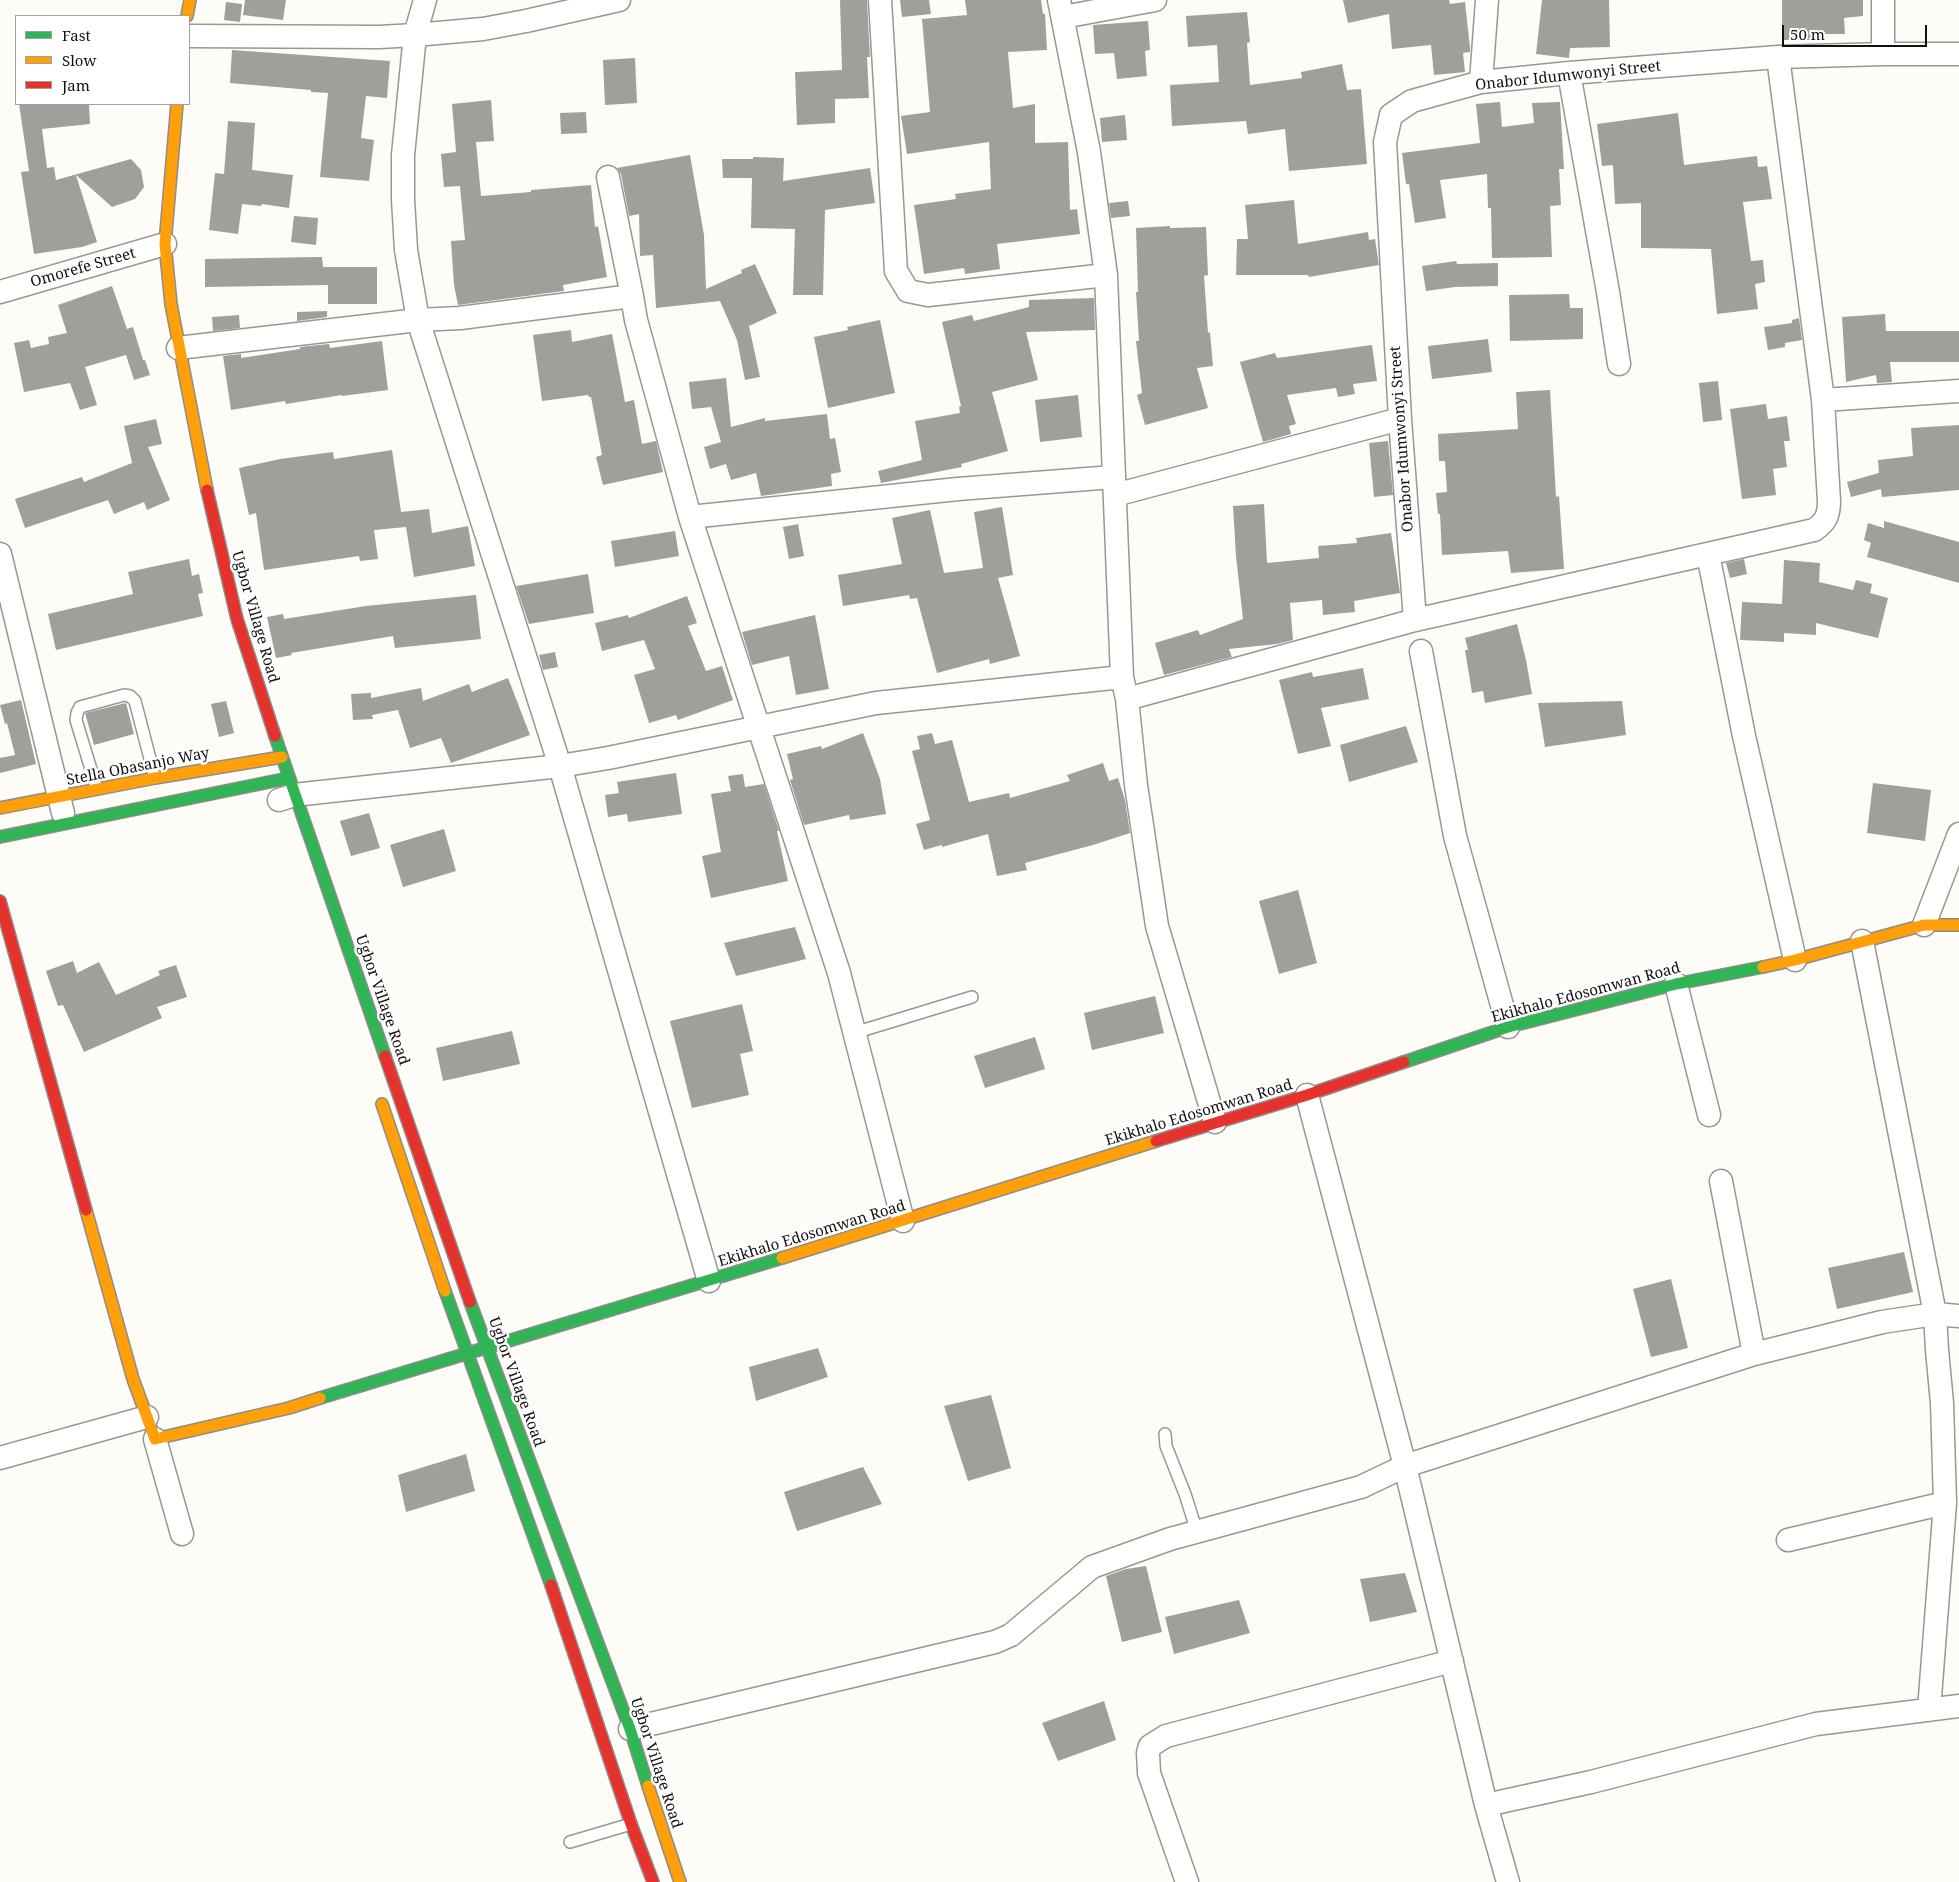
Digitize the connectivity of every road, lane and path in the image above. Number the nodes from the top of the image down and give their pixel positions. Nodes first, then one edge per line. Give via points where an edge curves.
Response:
1 (190, 0) edge
2 (425, 0) edge
3 (619, 0) edge
4 (880, 0) edge
5 (1155, 0) edge
6 (1487, 0) edge
7 (1883, 0) edge
8 (1061, 9) edge
9 (187, 15) edge
10 (416, 35) junction
11 (190, 36) edge
12 (1883, 54) junction
13 (1959, 54) edge
14 (1778, 57) junction
15 (1569, 73) junction
16 (1481, 82) junction
17 (177, 105) edge
18 (608, 177) dead end
19 (165, 244) junction
20 (1106, 275) junction
21 (0, 292) edge
22 (632, 296) junction
23 (418, 320) junction
24 (178, 348) junction
25 (1619, 364) dead end
26 (1959, 391) edge
27 (1823, 400) junction
28 (1400, 419) junction
29 (1114, 486) junction
30 (690, 517) junction
31 (0, 554) edge
32 (1708, 554) junction
33 (1415, 620) junction
34 (1421, 652) dead end
35 (1124, 688) junction
36 (758, 727) junction
37 (282, 757) junction
38 (266, 760) junction
39 (560, 766) junction
40 (155, 778) junction
41 (97, 789) junction
42 (284, 792) junction
43 (60, 797) junction
44 (0, 808) edge
45 (66, 823) junction
46 (1959, 834) edge
47 (0, 837) edge
48 (0, 900) edge
49 (1924, 925) junction
50 (1959, 925) edge
51 (1862, 941) junction
52 (1795, 960) junction
53 (1676, 984) junction
54 (972, 997) dead end
55 (1508, 1027) junction
56 (854, 1033) junction
57 (377, 1090) dead end
58 (1307, 1095) junction
59 (1709, 1115) dead end
60 (1215, 1122) junction
61 (1721, 1181) dead end
62 (902, 1222) junction
63 (710, 1282) junction
64 (1935, 1314) junction
65 (1959, 1316) edge
66 (486, 1347) junction
67 (466, 1353) junction
68 (1754, 1354) junction
69 (147, 1417) junction
70 (1165, 1434) dead end
71 (155, 1439) junction
72 (0, 1458) edge
73 (1405, 1466) junction
74 (1945, 1503) junction
75 (1196, 1532) junction
76 (182, 1534) dead end
77 (1788, 1540) dead end
78 (1452, 1661) junction
79 (1959, 1706) edge
80 (1929, 1710) junction
81 (630, 1729) junction
82 (1486, 1805) junction
83 (644, 1820) junction
84 (570, 1842) dead end
85 (653, 1882) edge
86 (680, 1882) edge
87 (1187, 1882) edge
88 (1508, 1882) edge

1 - 9 street
2 - 10 street
3 - 10 street via 526,21
4 - 20 street via 896,271 908,291 928,295
5 - 8 street
6 - 16 street
7 - 12 street
8 - 20 street via 1088,152
10 - 11 street
10 - 23 street via 403,155 406,250
12 - 13 street, Onabor Idumwonyi Street
12 - 14 street, Onabor Idumwonyi Street
14 - 15 street, Onabor Idumwonyi Street
14 - 27 street
15 - 16 street, Onabor Idumwonyi Street
15 - 25 street
16 - 28 street, Onabor Idumwonyi Street via 1412,101 1391,115 1385,142
17 - 19 street, Ugbor Village Road
18 - 22 street
19 - 21 street, Omorefe Street
19 - 24 street, Ugbor Village Road
20 - 29 street
22 - 23 street via 460,318
22 - 30 street
23 - 24 street
23 - 39 street
24 - 37 street, Ugbor Village Road via 237,619
26 - 27 street
27 - 32 street via 1829,501 1824,523 1814,530
28 - 29 street
28 - 33 street, Onabor Idumwonyi Street
29 - 30 street via 958,489
29 - 35 street
30 - 36 street
31 - 43 street
32 - 33 street
32 - 52 street via 1744,736
33 - 35 street
34 - 55 street via 1455,836
35 - 36 street via 876,703
35 - 60 street via 1157,926
36 - 39 street
36 - 56 street via 839,973
37 - 38 street, Stella Obasanjo Way
37 - 42 street, Ugbor Village Road
38 - 40 street, Stella Obasanjo Way
38 - 42 street, Ugbor Village Road
39 - 42 street
39 - 63 street
40 - 41 street, Stella Obasanjo Way
40 - 41 lane via 135,701 124,695 80,707 77,713 76,720
41 - 43 street, Stella Obasanjo Way
42 - 45 street
42 - 66 street, Ugbor Village Road
43 - 44 street, Stella Obasanjo Way
43 - 45 street
45 - 47 street
46 - 49 street
48 - 69 street
49 - 50 street, Ekikhalo Edosomwan Road
49 - 51 street, Ekikhalo Edosomwan Road
51 - 52 street, Ekikhalo Edosomwan Road
51 - 64 street
52 - 53 street, Ekikhalo Edosomwan Road
53 - 55 street, Ekikhalo Edosomwan Road
53 - 59 street
54 - 56 lane
55 - 58 street, Ekikhalo Edosomwan Road
56 - 62 street
57 - 67 street, Ugbor Village Road
58 - 60 street, Ekikhalo Edosomwan Road
58 - 73 street
60 - 62 street, Ekikhalo Edosomwan Road
61 - 68 street
62 - 63 street, Ekikhalo Edosomwan Road
63 - 66 street, Ekikhalo Edosomwan Road
64 - 65 street
64 - 68 street via 1882,1322
64 - 74 street
66 - 67 street, Ekikhalo Edosomwan Road
66 - 81 street, Ugbor Village Road
67 - 71 street, Ekikhalo Edosomwan Road via 289,1408
67 - 83 street, Ugbor Village Road
68 - 73 street
69 - 71 street
69 - 72 street
70 - 75 lane via 1166,1446
71 - 76 street
73 - 75 street via 1361,1487
73 - 78 street
74 - 77 street
74 - 80 street
75 - 81 street via 1092,1568 1011,1634 995,1642
78 - 82 street
78 - 87 street via 1166,1736 1150,1746 1149,1773
79 - 80 street
80 - 82 street via 1816,1724 1591,1782
81 - 83 street, Ugbor Village Road
82 - 88 street
83 - 84 lane
83 - 85 street, Ugbor Village Road
83 - 86 street, Ugbor Village Road

